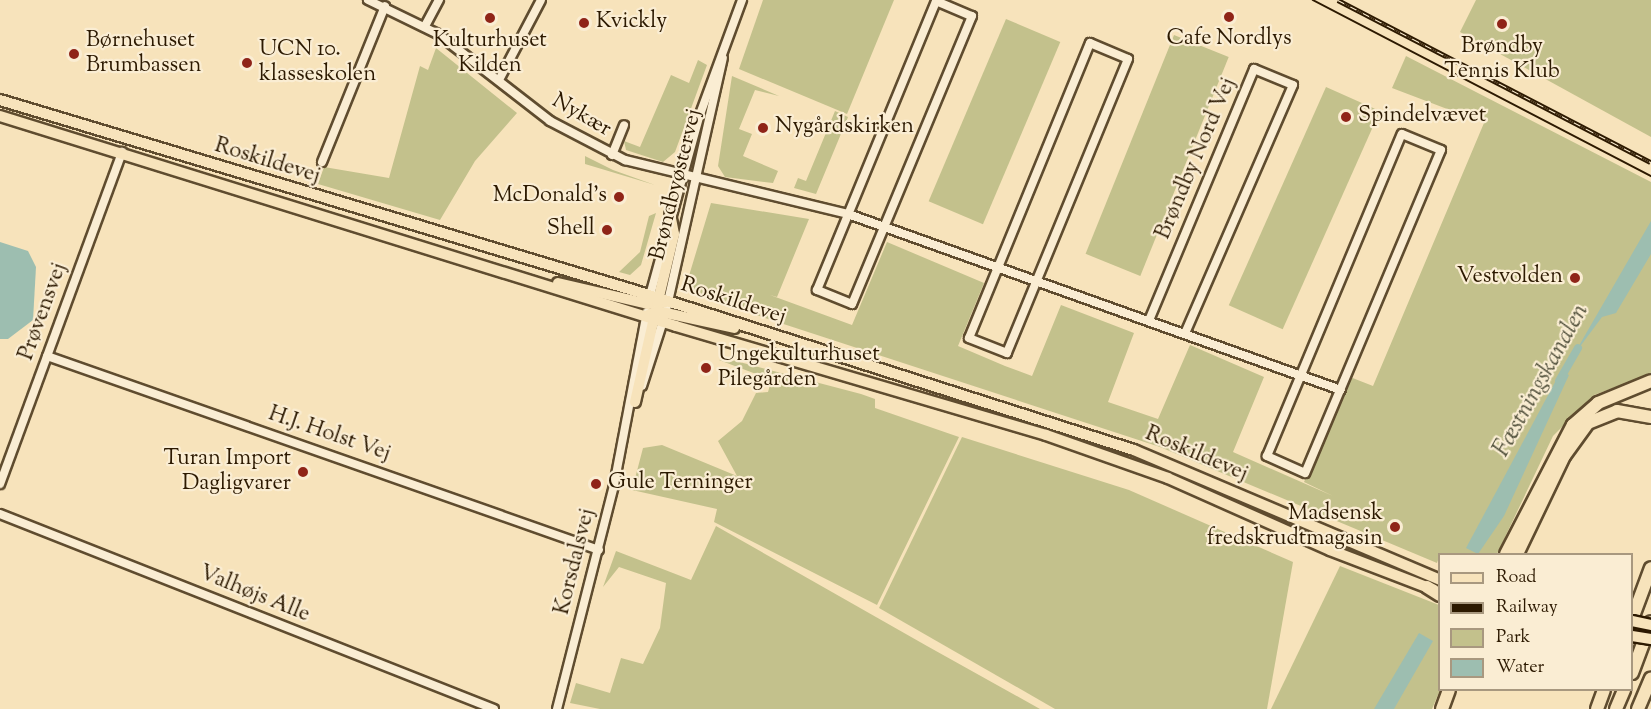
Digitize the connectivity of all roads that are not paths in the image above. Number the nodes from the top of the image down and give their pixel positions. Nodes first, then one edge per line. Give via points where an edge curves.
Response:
1 (368, 0) edge
2 (439, 0) edge
3 (541, 0) edge
4 (742, 0) edge
5 (385, 6) junction
6 (425, 26) junction
7 (723, 56) junction
8 (499, 80) junction
9 (0, 100) edge
10 (0, 116) edge
11 (624, 124) dead end
12 (122, 152) junction
13 (612, 155) junction
14 (322, 162) dead end
15 (681, 177) junction
16 (698, 181) junction
17 (670, 214) joint
18 (848, 214) junction
19 (885, 226) junction
20 (999, 266) junction
21 (1038, 279) junction
22 (656, 309) junction
23 (1150, 318) junction
24 (1186, 331) junction
25 (46, 356) junction
26 (1302, 374) junction
27 (1651, 381) edge
28 (1341, 390) junction
29 (635, 402) joint
30 (1651, 417) edge
31 (627, 422) junction
32 (0, 484) edge
33 (0, 514) edge
34 (599, 550) junction
35 (1507, 553) edge
36 (1518, 553) edge
37 (1651, 568) edge
38 (1438, 579) edge
39 (1427, 587) joint
40 (1438, 592) edge
41 (1633, 617) edge
42 (1633, 620) edge
43 (1651, 624) edge
44 (1633, 636) edge
45 (1651, 639) edge
46 (1633, 670) edge
47 (1651, 679) edge
48 (1449, 691) edge
49 (1604, 691) edge
50 (1624, 691) edge
51 (494, 709) edge
52 (557, 709) edge
53 (1442, 709) edge
54 (1597, 709) edge
55 (1616, 709) edge
56 (1638, 709) edge

1 - 5 street, Nykær
2 - 6 street
3 - 8 street
4 - 7 street, Brøndbyøstervej
5 - 6 street, Nykær
5 - 14 street
6 - 8 street, Nykær
7 - 15 street, Brøndbyøstervej
7 - 16 street, Brøndbyøstervej
8 - 13 street, Nykær via 558,127
9 - 22 main road, Roskildevej
10 - 12 main road, Roskildevej
11 - 13 street, Nykær
12 - 22 main road, Roskildevej via 534,280
12 - 25 street, Prøvensvej
13 - 15 street, Nykær
15 - 16 street, Nykær
15 - 17 street, Brøndbyøstervej
16 - 18 street
16 - 22 street, Brøndbyøstervej
17 - 22 main road via 674,234
18 - 19 street
18 - 19 street via 817,290 852,304
18 - 19 street via 936,1 972,16
19 - 20 street
20 - 21 street
20 - 21 street via 969,338 1007,353
20 - 21 street via 1090,43 1128,58
21 - 23 street
22 - 29 main road
22 - 31 street, Korsdalsvej
22 - 38 main road, Roskildevej via 713,326 756,330 1134,450
22 - 39 main road, Roskildevej via 1128,462
23 - 24 street
23 - 24 street, Brøndby Nord Vej via 1254,69 1293,85
24 - 26 street
25 - 32 street, Prøvensvej
25 - 34 street, H.J. Holst Vej
26 - 28 street
26 - 28 street via 1267,456 1305,473
26 - 28 street via 1402,134 1412,138 1441,150
27 - 35 highway via 1598,403 1573,425
29 - 31 street, Korsdalsvej
30 - 36 highway via 1617,411 1588,423 1564,456
31 - 34 street, Korsdalsvej
33 - 51 street, Valhøjs Alle
34 - 52 street, Korsdalsvej
37 - 41 highway
39 - 40 highway
42 - 43 main road, bridge
43 - 46 highway
44 - 45 main road, bridge
47 - 56 highway
48 - 53 highway
49 - 54 highway
50 - 55 highway

